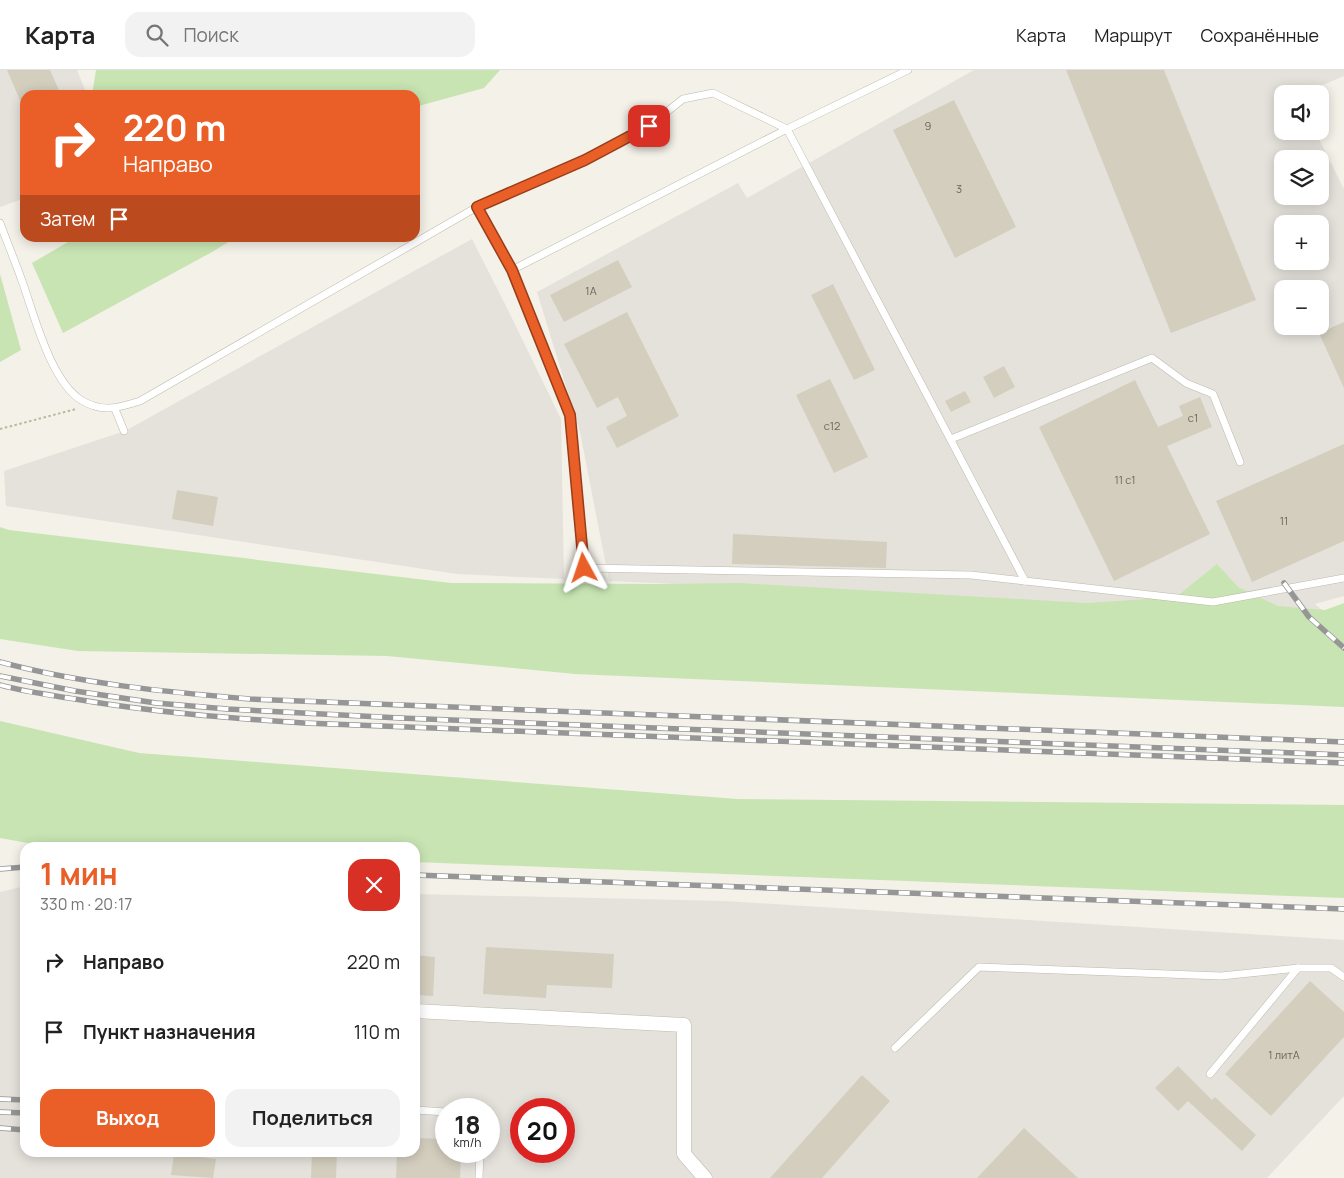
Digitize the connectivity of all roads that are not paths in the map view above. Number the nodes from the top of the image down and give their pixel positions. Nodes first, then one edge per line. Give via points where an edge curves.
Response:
1 (908, 70) edge
2 (787, 129) junction
3 (778, 134) dead end
4 (477, 207) junction
5 (0, 223) edge
6 (420, 240) edge
7 (416, 242) edge
8 (512, 270) junction
9 (115, 409) junction
10 (124, 432) dead end
11 (951, 439) junction
12 (1240, 462) dead end
13 (1344, 578) edge
14 (1025, 581) junction
15 (1298, 968) junction
16 (1344, 977) edge
17 (420, 1011) edge
18 (896, 1048) dead end
19 (1210, 1074) dead end
20 (420, 1110) edge
21 (435, 1111) edge
22 (480, 1163) edge
23 (479, 1178) edge
24 (704, 1178) edge

1 - 2 lane
2 - 3 lane
2 - 4 lane via 714,93 683,99 649,126 585,160
2 - 8 lane
2 - 11 lane
4 - 6 lane
4 - 8 lane
5 - 9 lane via 46,349 62,382 93,406
7 - 9 lane via 140,401
8 - 14 lane via 570,415 584,568 971,575
9 - 10 lane
11 - 12 lane via 1152,358 1186,383 1213,394
11 - 14 lane
13 - 14 lane via 1213,602
15 - 16 lane via 1331,968
15 - 18 lane via 1221,976 979,967
15 - 19 lane
17 - 24 street via 684,1025 684,1154
20 - 21 lane
22 - 23 lane

